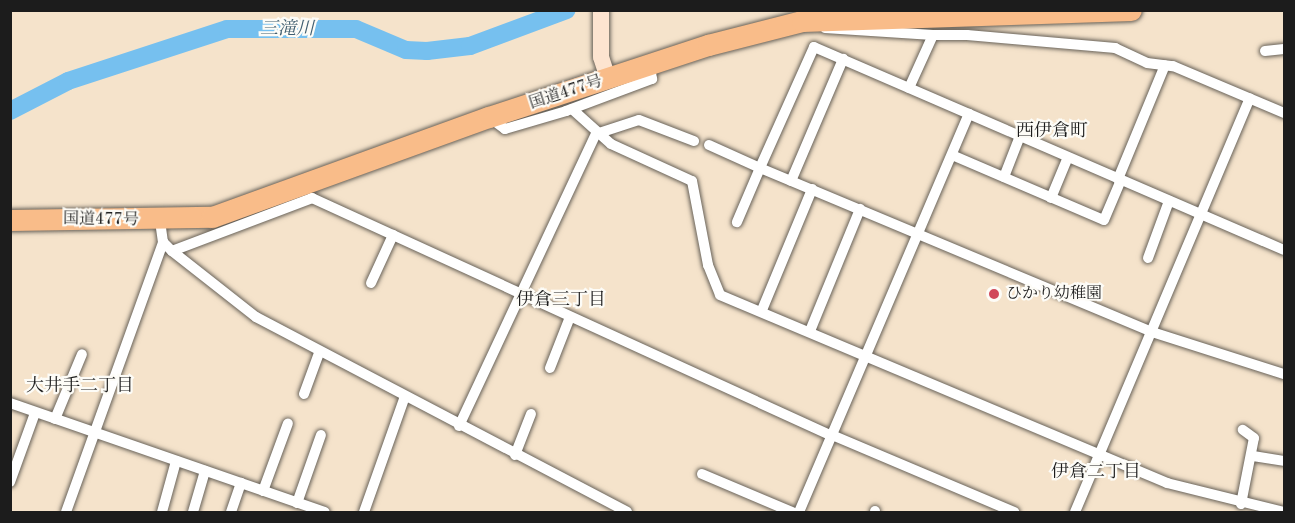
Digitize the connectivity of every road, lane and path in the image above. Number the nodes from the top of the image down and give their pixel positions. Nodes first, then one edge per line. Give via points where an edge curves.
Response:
1 (600, 10) edge
2 (1131, 10) edge
3 (802, 21) junction
4 (933, 35) junction
5 (1284, 49) edge
6 (1265, 51) dead end
7 (843, 59) junction
8 (1165, 65) junction
9 (650, 67) junction
10 (608, 79) junction
11 (909, 88) junction
12 (1250, 98) junction
13 (572, 109) junction
14 (1284, 113) edge
15 (969, 114) junction
16 (489, 117) junction
17 (596, 134) junction
18 (1020, 136) junction
19 (694, 141) dead end
20 (709, 145) dead end
21 (952, 155) junction
22 (1068, 157) junction
23 (760, 168) junction
24 (1004, 177) junction
25 (1119, 179) junction
26 (791, 181) junction
27 (812, 189) junction
28 (1051, 198) junction
29 (1169, 201) junction
30 (860, 209) junction
31 (1202, 215) junction
32 (10, 220) edge
33 (160, 221) junction
34 (737, 222) dead end
35 (918, 234) junction
36 (393, 235) junction
37 (164, 242) junction
38 (1284, 250) edge
39 (172, 251) junction
40 (1148, 258) dead end
41 (371, 283) dead end
42 (522, 294) junction
43 (762, 310) junction
44 (570, 317) junction
45 (810, 331) junction
46 (1152, 332) junction
47 (319, 353) junction
48 (82, 354) dead end
49 (866, 355) junction
50 (550, 368) dead end
51 (1284, 374) edge
52 (304, 394) dead end
53 (404, 399) junction
54 (10, 403) edge
55 (35, 412) junction
56 (531, 414) dead end
57 (55, 420) junction
58 (288, 423) dead end
59 (459, 426) junction
60 (1244, 430) dead end
61 (94, 433) junction
62 (321, 435) dead end
63 (832, 435) junction
64 (515, 455) junction
65 (1100, 456) junction
66 (1253, 456) junction
67 (176, 461) junction
68 (1284, 461) edge
69 (205, 471) junction
70 (702, 474) dead end
71 (10, 482) edge
72 (240, 483) junction
73 (263, 491) junction
74 (1241, 504) junction
75 (300, 507) edge
76 (1284, 512) edge
77 (66, 513) edge
78 (162, 513) edge
79 (193, 513) edge
80 (231, 513) edge
81 (325, 513) edge
82 (364, 513) edge
83 (627, 513) edge
84 (792, 513) edge
85 (799, 513) edge
86 (1014, 513) edge
87 (1076, 513) edge

1 - 10 street via 601,57
2 - 3 highway, 国道477号
3 - 4 street via 886,36
3 - 9 highway, 国道477号
4 - 8 street via 1096,45
4 - 11 street
5 - 6 street
7 - 11 street
7 - 23 street via 814,46
7 - 26 street
8 - 12 street
8 - 25 street
9 - 10 highway, 国道477号
9 - 13 street via 652,79
10 - 16 highway, 国道477号
11 - 15 street
12 - 14 street
12 - 31 street
13 - 16 street via 506,129
13 - 17 street
15 - 18 street
15 - 21 street
16 - 33 highway, 国道477号 via 212,217
17 - 19 street via 639,120
17 - 42 street
17 - 43 street via 692,181 720,295
18 - 22 street
18 - 24 street
20 - 23 street
21 - 24 street
21 - 35 street
22 - 25 street
22 - 28 street
23 - 26 street
23 - 34 street
24 - 28 street
25 - 28 street via 1104,220
25 - 29 street
26 - 27 street
27 - 30 street
27 - 43 street
29 - 31 street
29 - 40 street
30 - 35 street
30 - 45 street
31 - 38 street
31 - 46 street
32 - 33 highway, 国道477号
33 - 37 street
35 - 46 street
35 - 49 street
36 - 39 street via 312,198
36 - 41 street
36 - 42 street
37 - 39 street
37 - 61 street
39 - 47 street via 238,305
42 - 44 street
42 - 59 street
43 - 45 street
44 - 50 street
44 - 63 street
45 - 49 street
46 - 51 street
46 - 65 street
47 - 52 street
47 - 53 street
48 - 57 street
49 - 63 street
49 - 65 street
53 - 59 street
53 - 82 street
54 - 55 street
55 - 57 street
55 - 71 street
56 - 64 street
57 - 61 street
58 - 73 street
59 - 64 street
60 - 66 street via 1253,435
61 - 67 street
61 - 77 street
62 - 75 street
63 - 85 street
63 - 86 street
64 - 83 street
65 - 74 street
65 - 87 street
66 - 68 street
66 - 74 street
67 - 69 street
67 - 78 street
69 - 72 street
69 - 79 street
70 - 84 street
72 - 73 street
72 - 80 street
73 - 75 street
74 - 76 street
75 - 81 street

